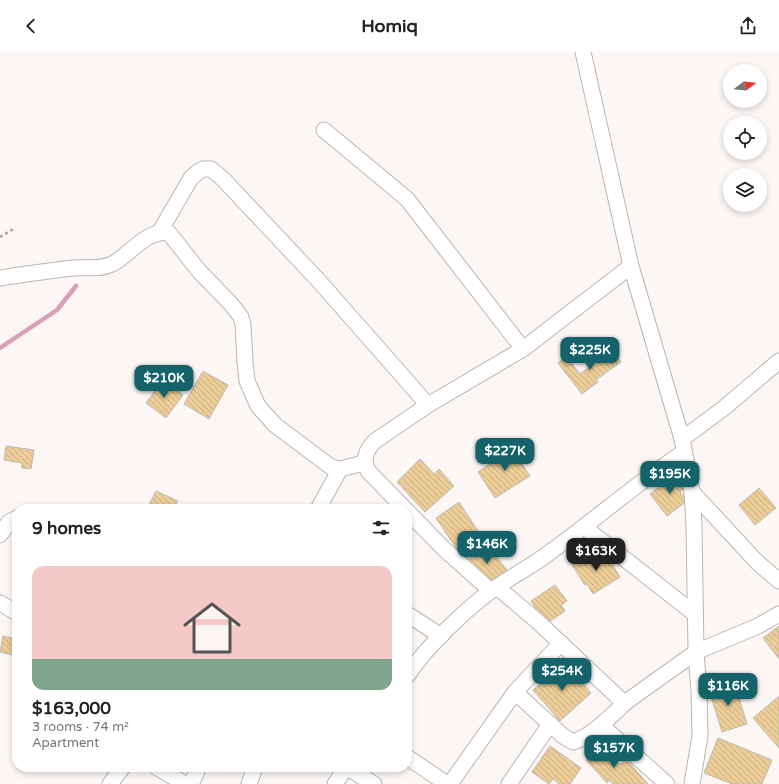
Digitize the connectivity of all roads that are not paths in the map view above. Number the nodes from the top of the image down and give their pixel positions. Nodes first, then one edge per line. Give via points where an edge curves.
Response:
1 (583, 52) edge
2 (324, 130) dead end
3 (159, 233) junction
4 (632, 266) junction
5 (0, 278) edge
6 (522, 348) junction
7 (779, 361) edge
8 (428, 405) junction
9 (683, 446) junction
10 (364, 463) junction
11 (340, 469) junction
12 (692, 492) junction
13 (321, 504) edge
14 (400, 504) edge
15 (412, 516) edge
16 (12, 520) edge
17 (584, 527) junction
18 (1, 530) edge
19 (779, 580) edge
20 (494, 589) junction
21 (0, 603) edge
22 (12, 610) edge
23 (695, 614) junction
24 (779, 614) edge
25 (412, 617) edge
26 (441, 636) junction
27 (560, 643) junction
28 (696, 652) junction
29 (412, 668) edge
30 (515, 692) junction
31 (626, 702) junction
32 (550, 724) junction
33 (601, 725) junction
34 (412, 761) edge
35 (119, 772) edge
36 (165, 772) edge
37 (197, 772) edge
38 (253, 772) edge
39 (343, 772) edge
40 (354, 772) edge
41 (437, 782) edge
42 (110, 784) edge
43 (185, 784) edge
44 (191, 784) edge
45 (249, 784) edge
46 (335, 784) edge
47 (374, 784) edge
48 (450, 784) edge
49 (509, 784) edge
50 (667, 784) edge
51 (692, 784) edge

1 - 4 street
2 - 6 street via 407,199
3 - 5 street via 148,237 122,259 101,268 75,268
3 - 8 street via 191,178 203,169 211,169 318,280
3 - 11 street via 169,233 199,272 241,317 247,380 258,406 275,425 315,456 330,467
4 - 6 street
4 - 9 street
6 - 8 street
7 - 9 street
8 - 10 street via 375,441 366,452
9 - 12 street
9 - 17 street
10 - 11 street
10 - 14 street via 368,471
11 - 13 street
12 - 19 street via 757,562
12 - 23 street
15 - 20 street via 444,549
16 - 18 street
17 - 20 street
17 - 23 street
20 - 26 street
20 - 27 street via 536,620
21 - 22 street
23 - 28 street
24 - 28 street via 758,626
25 - 26 street
26 - 29 street
27 - 30 street
27 - 31 street
28 - 31 street
28 - 51 street via 700,736
30 - 32 street
30 - 48 street
31 - 33 street
32 - 33 street via 573,742
32 - 49 street
33 - 50 street
34 - 41 street
35 - 42 street
36 - 43 street
37 - 44 street
38 - 45 street
39 - 46 street
40 - 47 street

